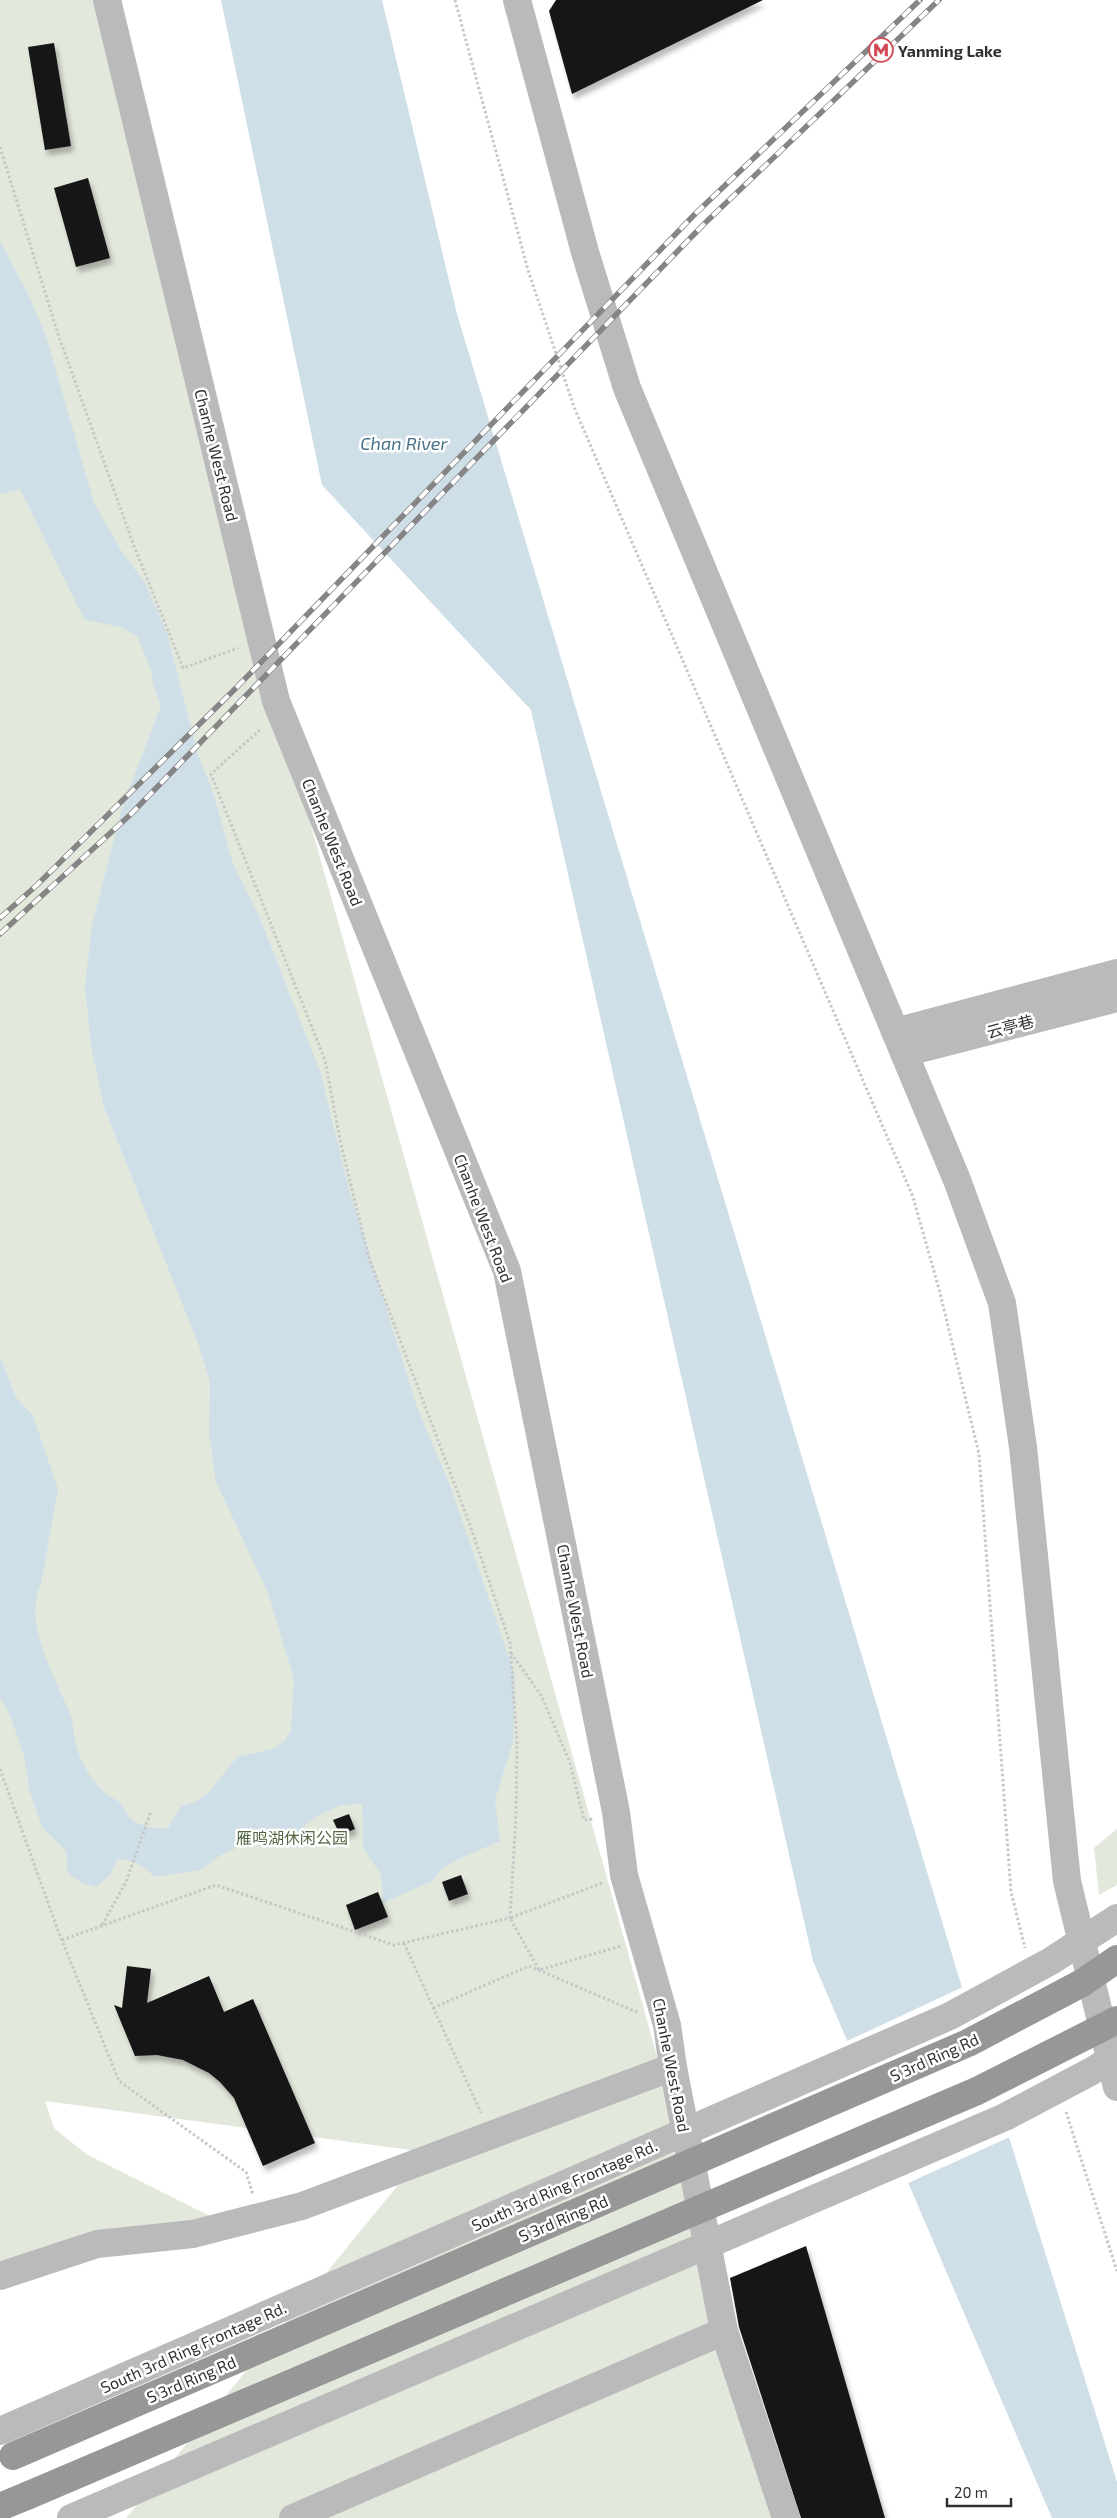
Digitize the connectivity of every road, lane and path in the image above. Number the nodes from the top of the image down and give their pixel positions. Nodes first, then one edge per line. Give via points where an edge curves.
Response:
1 (107, 0) edge
2 (455, 0) edge
3 (517, 0) edge
4 (0, 146) edge
5 (261, 640) junction
6 (280, 711) junction
7 (1117, 973) edge
8 (1117, 998) edge
9 (900, 1043) junction
10 (511, 1652) junction
11 (0, 1769) edge
12 (151, 1811) dead end
13 (617, 1818) junction
14 (624, 1875) junction
15 (510, 1918) junction
16 (1117, 1918) edge
17 (102, 1926) junction
18 (62, 1940) junction
19 (643, 1940) junction
20 (404, 1943) junction
21 (1028, 1957) dead end
22 (1117, 1959) edge
23 (539, 1970) junction
24 (434, 2008) junction
25 (1117, 2020) edge
26 (667, 2024) junction
27 (1117, 2055) edge
28 (672, 2067) junction
29 (1117, 2087) edge
30 (1065, 2106) dead end
31 (490, 2135) junction
32 (260, 2217) junction
33 (1117, 2271) edge
34 (0, 2276) edge
35 (724, 2331) junction
36 (0, 2431) edge
37 (6, 2458) edge
38 (0, 2507) edge
39 (70, 2518) edge
40 (293, 2518) edge
41 (786, 2518) edge

1 - 5 street, Chanhe West Road
2 - 21 path via 528,270 574,407 915,1206 979,1454 1011,1892
3 - 9 street via 585,252 627,388
4 - 5 path via 57,331 134,546 183,668
5 - 6 street, Chanhe West Road
6 - 10 path via 211,774 325,1060 368,1258 470,1525
6 - 13 street, Chanhe West Road via 507,1271
7 - 9 street
8 - 9 street, 云亭巷
9 - 29 street via 957,1180 1002,1303 1023,1447 1067,1881
10 - 13 path via 540,1695 570,1763 584,1820
10 - 15 path via 517,1752
11 - 18 path
12 - 17 path via 126,1882
13 - 14 street, Chanhe West Road
14 - 15 path
14 - 19 street, Chanhe West Road
15 - 20 path
15 - 23 path
16 - 36 street, South 3rd Ring Frontage Rd., bridge via 1051,1961 950,2016
17 - 18 path
17 - 20 path via 216,1885 394,1945
18 - 32 path via 119,2081 246,2172
19 - 23 path
19 - 26 street, Chanhe West Road
20 - 24 path
22 - 37 highway, S 3rd Ring Rd, bridge via 1082,1983 968,2042
23 - 24 path via 529,1966
23 - 26 path
24 - 31 path
25 - 38 highway, bridge via 977,2090
26 - 28 street, Chanhe West Road
27 - 39 street, bridge via 1005,2117
28 - 31 street
28 - 35 street, Chanhe West Road
30 - 33 path
31 - 32 street via 302,2206
32 - 34 street via 193,2234 97,2244
35 - 40 street
35 - 41 street, Chanhe West Road

